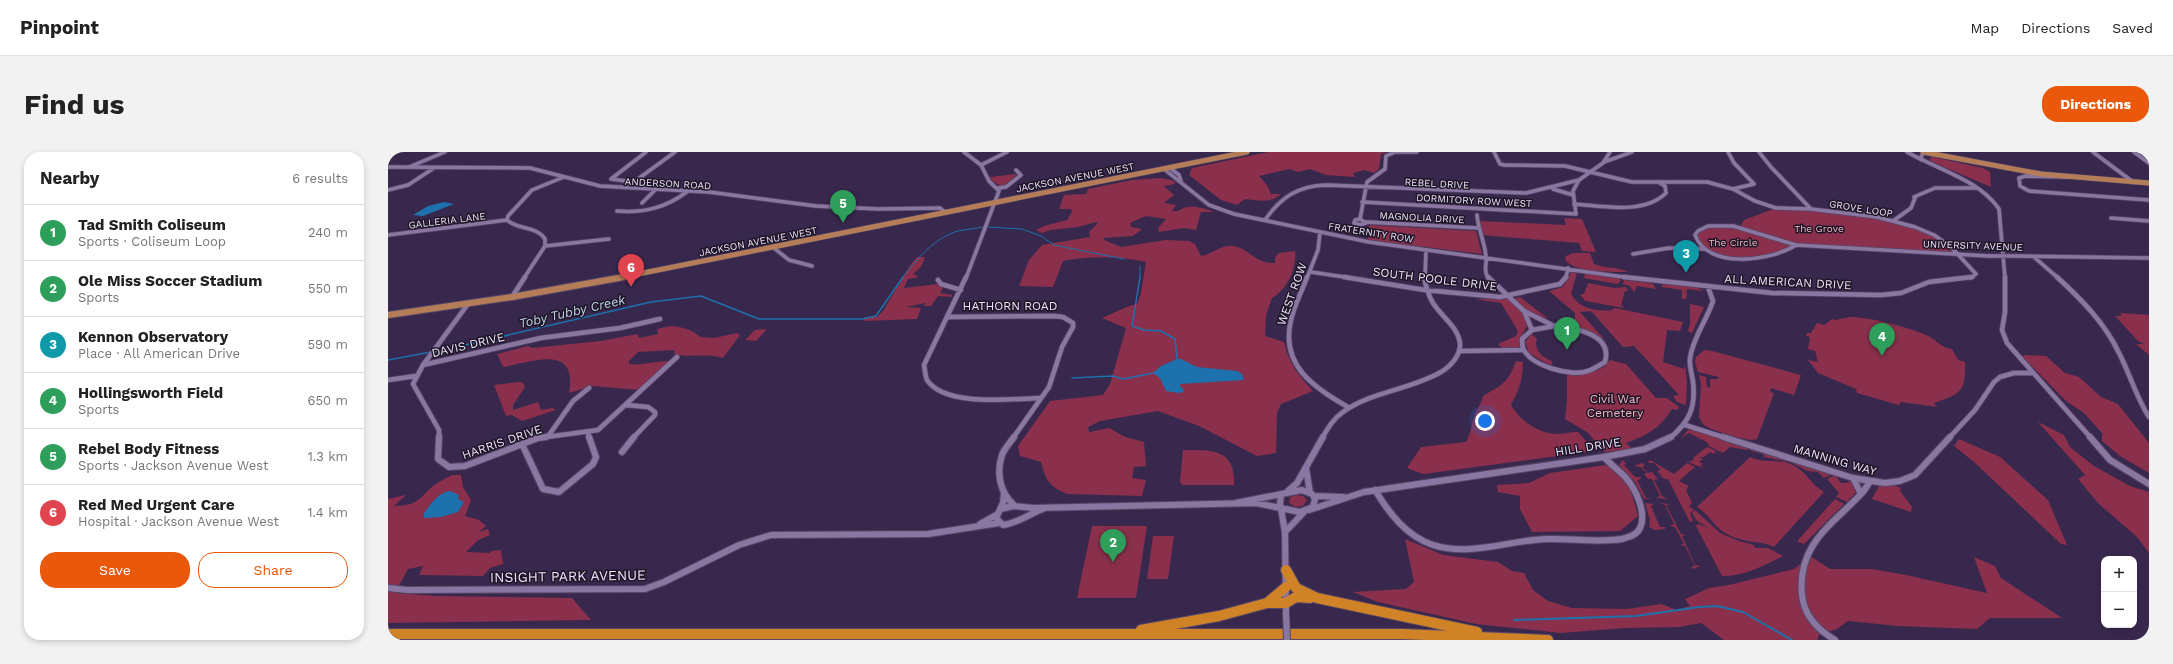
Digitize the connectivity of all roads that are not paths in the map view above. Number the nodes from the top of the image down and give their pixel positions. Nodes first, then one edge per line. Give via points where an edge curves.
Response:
1 (445, 152) edge
2 (646, 152) edge
3 (675, 152) edge
4 (964, 152) edge
5 (1002, 152) edge
6 (1007, 152) edge
7 (1247, 152) edge
8 (1417, 152) edge
9 (1494, 152) edge
10 (1610, 152) edge
11 (1632, 152) edge
12 (1728, 152) edge
13 (1759, 152) edge
14 (1907, 152) edge
15 (1923, 152) edge
16 (2093, 152) edge
17 (2134, 152) edge
18 (1608, 156) junction
19 (1615, 157) junction
20 (1603, 163) junction
21 (1928, 163) junction
22 (2149, 163) edge
23 (980, 164) junction
24 (408, 167) junction
25 (388, 168) edge
26 (436, 168) junction
27 (1167, 168) junction
28 (1016, 170) dead end
29 (1590, 172) junction
30 (564, 177) junction
31 (2069, 177) junction
32 (1579, 180) junction
33 (634, 182) junction
34 (1659, 182) junction
35 (2133, 182) junction
36 (2149, 183) edge
37 (1364, 187) junction
38 (624, 188) junction
39 (998, 188) junction
40 (1550, 188) junction
41 (1978, 188) junction
42 (1733, 189) junction
43 (388, 190) edge
44 (655, 190) junction
45 (688, 191) junction
46 (1573, 195) junction
47 (2149, 200) edge
48 (1362, 202) junction
49 (642, 203) dead end
50 (997, 203) junction
51 (1574, 204) junction
52 (1811, 209) junction
53 (617, 211) dead end
54 (946, 213) junction
55 (1477, 215) dead end
56 (2111, 218) dead end
57 (1360, 219) junction
58 (507, 220) junction
59 (1265, 220) junction
60 (1893, 221) junction
61 (2149, 221) edge
62 (1366, 222) junction
63 (1478, 228) junction
64 (1320, 232) junction
65 (388, 235) edge
66 (609, 239) dead end
67 (1796, 245) junction
68 (545, 246) junction
69 (774, 248) junction
70 (1705, 249) junction
71 (1426, 250) junction
72 (780, 253) junction
73 (1633, 254) dead end
74 (1959, 255) junction
75 (2034, 256) junction
76 (1486, 257) junction
77 (2149, 258) edge
78 (1568, 268) junction
79 (1311, 272) junction
80 (938, 280) dead end
81 (1708, 287) junction
82 (961, 290) junction
83 (1425, 290) junction
84 (512, 297) junction
85 (1507, 297) junction
86 (468, 304) junction
87 (1524, 311) junction
88 (388, 315) edge
89 (949, 317) junction
90 (660, 319) dead end
91 (1554, 326) junction
92 (1532, 330) junction
93 (1522, 350) junction
94 (1461, 351) junction
95 (677, 356) dead end
96 (423, 365) junction
97 (2032, 373) junction
98 (416, 376) junction
99 (388, 380) edge
100 (589, 388) dead end
101 (1040, 398) junction
102 (626, 405) junction
103 (1348, 407) junction
104 (2149, 417) edge
105 (1685, 425) junction
106 (588, 433) junction
107 (549, 435) junction
108 (522, 444) junction
109 (622, 452) dead end
110 (1604, 457) junction
111 (1306, 468) junction
112 (1853, 478) junction
113 (1869, 483) junction
114 (2149, 484) edge
115 (1375, 490) junction
116 (1288, 491) junction
117 (1004, 494) junction
118 (1861, 494) junction
119 (1281, 495) junction
120 (1312, 495) junction
121 (1344, 497) junction
122 (1014, 504) junction
123 (1236, 504) junction
124 (1049, 507) junction
125 (1282, 507) junction
126 (1024, 508) junction
127 (1001, 509) junction
128 (1306, 511) junction
129 (996, 515) junction
130 (1025, 516) junction
131 (1000, 523) junction
132 (976, 526) junction
133 (1285, 532) junction
134 (1286, 570) junction
135 (1286, 586) junction
136 (388, 588) edge
137 (1317, 598) junction
138 (1268, 603) junction
139 (1286, 608) junction
140 (388, 634) edge
141 (1118, 634) junction
142 (1534, 639) junction
143 (1287, 640) edge
144 (1548, 640) edge
145 (1835, 640) edge

1 - 24 street
2 - 33 street via 611,179
3 - 33 street
4 - 23 street
5 - 23 street
6 - 23 street
7 - 27 main road, JACKSON AVENUE WEST
8 - 37 street via 1395,152 1388,155 1385,169
9 - 29 street via 1502,164 1554,165
10 - 18 street, REBEL DRIVE
11 - 19 street
12 - 42 street via 1734,163 1754,184
13 - 52 street
14 - 21 street
15 - 21 street via 1921,158
15 - 31 main road
16 - 35 street
17 - 22 street
18 - 19 street
18 - 20 street, REBEL DRIVE
19 - 20 street
20 - 29 street, REBEL DRIVE
21 - 41 street
23 - 39 street via 989,181
24 - 25 street, ANDERSON ROAD
24 - 26 street, ANDERSON ROAD
26 - 30 street, ANDERSON ROAD via 530,168
26 - 43 street via 408,185
27 - 50 main road, JACKSON AVENUE WEST
27 - 59 street, FRATERNITY ROW via 1216,209
28 - 39 street via 1022,176 1006,187
29 - 32 street, REBEL DRIVE
29 - 34 street via 1632,182
30 - 38 street, ANDERSON ROAD via 588,184
30 - 58 street via 537,186 525,194
31 - 35 main road
31 - 47 street via 2020,176 2020,186 2038,192
32 - 40 street, REBEL DRIVE
32 - 46 street via 1574,187
33 - 38 street
34 - 42 street via 1707,182
34 - 51 street via 1666,189 1663,198 1658,201 1619,206
35 - 36 main road
37 - 40 street, REBEL DRIVE via 1502,194
37 - 48 street
37 - 59 street, REBEL DRIVE via 1320,185 1299,188 1286,196
38 - 44 street, ANDERSON ROAD
39 - 50 street
40 - 46 street
41 - 60 street via 1935,188 1922,192 1914,198 1911,208
41 - 97 street via 1998,206 2005,267 2005,312 2002,330 2013,352
42 - 52 street, GROVE LOOP via 1755,201 1776,208
44 - 45 street, ANDERSON ROAD
44 - 49 street
45 - 53 street via 671,204 658,209 640,212
45 - 54 street, ANDERSON ROAD via 816,206 940,208
46 - 51 street, DORMITORY ROW WEST
48 - 51 street, DORMITORY ROW WEST via 1576,214
48 - 57 street
50 - 54 main road, JACKSON AVENUE WEST
50 - 82 street, HATHORN ROAD via 984,229 972,267
52 - 60 street, GROVE LOOP via 1863,214
54 - 69 main road, JACKSON AVENUE WEST
55 - 63 street
56 - 61 street
57 - 62 street
57 - 62 street via 1354,223 1361,225
58 - 65 street, GALLERIA LANE
58 - 68 street via 511,224 544,235
59 - 64 street, FRATERNITY ROW
60 - 74 street, GROVE LOOP via 1928,232
62 - 63 street, MAGNOLIA DRIVE
63 - 76 street
64 - 71 street, FRATERNITY ROW
64 - 79 street, WEST ROW
66 - 68 street
67 - 70 street via 1767,257 1745,260
67 - 70 street via 1747,228 1716,225 1695,233 1696,240
67 - 74 street, UNIVERSITY AVENUE
68 - 84 street
69 - 72 street
69 - 84 main road, JACKSON AVENUE WEST
70 - 73 street via 1669,248
71 - 76 street, FRATERNITY ROW
71 - 83 street via 1423,269
72 - 72 street via 789,260 812,266 809,263
74 - 75 street, UNIVERSITY AVENUE, bridge
74 - 81 street, ALL AMERICAN DRIVE via 1974,269 1976,276 1970,279 1929,282 1887,295 1784,294
75 - 77 street, UNIVERSITY AVENUE
75 - 104 street via 2086,305 2108,331 2136,395
76 - 78 street, FRATERNITY ROW
76 - 85 street via 1484,271 1490,281
78 - 81 street, ALL AMERICAN DRIVE
78 - 85 street, SOUTH POOLE DRIVE via 1566,279 1560,284
79 - 83 street, SOUTH POOLE DRIVE
79 - 103 street, WEST ROW via 1289,328 1290,352 1298,367 1312,383
80 - 82 street via 941,284
81 - 105 street via 1713,301 1691,353 1690,366 1694,377 1694,389 1690,415
82 - 89 street, HATHORN ROAD
83 - 85 street, SOUTH POOLE DRIVE
83 - 94 street via 1456,331 1460,338
84 - 86 main road, JACKSON AVENUE WEST
85 - 87 street
86 - 88 main road, JACKSON AVENUE WEST
86 - 96 street
87 - 91 street
87 - 92 street
89 - 101 street via 924,365 923,373 930,386 960,397
89 - 101 street, HATHORN ROAD via 1054,316 1072,321 1073,327 1062,347 1054,375
90 - 96 street, DAVIS DRIVE via 620,328 541,338
91 - 92 street
91 - 93 street via 1574,328 1597,339 1608,352 1605,362 1585,372 1560,371 1535,362
92 - 93 street via 1523,337
93 - 94 street
94 - 103 street via 1451,365 1436,374
95 - 102 street, HARRIS DRIVE
96 - 98 street
97 - 113 street, MANNING WAY via 2014,373 2000,377 1994,382 1975,410 1915,475 1900,482
97 - 114 street via 2110,460
98 - 99 street
98 - 108 street, HARRIS DRIVE via 413,384 439,430 438,459 445,464 456,467 471,465
100 - 107 street via 568,408
101 - 117 street, HATHORN ROAD via 1002,454 999,467
102 - 106 street, HARRIS DRIVE via 600,429
102 - 109 street via 648,407 655,412 655,416
103 - 111 street via 1332,422 1307,462
105 - 110 street, HILL DRIVE via 1670,438 1653,446
105 - 112 street, MANNING WAY
106 - 107 street, HARRIS DRIVE
106 - 108 street via 596,457 593,464 559,492 548,492 543,489
107 - 108 street, HARRIS DRIVE
110 - 115 street, HILL DRIVE
110 - 115 street via 1628,480 1638,502 1642,521 1634,536 1618,540 1545,539 1455,549 1434,546 1405,531
111 - 116 street via 1297,483
111 - 120 street
112 - 113 street, MANNING WAY
112 - 118 street
113 - 118 street
115 - 121 street, HILL DRIVE
116 - 119 street
116 - 120 street via 1301,490
117 - 122 street
117 - 127 street, HATHORN ROAD
118 - 145 street via 1823,533 1803,563 1802,600 1805,609 1816,626
119 - 123 street
119 - 125 street
120 - 121 street, HILL DRIVE
120 - 128 street via 1314,504
121 - 128 street, HILL DRIVE
122 - 126 street
122 - 127 street, HATHORN ROAD
123 - 124 street
123 - 125 street via 1264,503
124 - 126 street
124 - 130 street
125 - 128 street via 1292,511
125 - 133 street
126 - 130 street
127 - 129 street, HATHORN ROAD
128 - 133 street
129 - 131 street
129 - 132 street
130 - 131 street via 1020,522 1012,525
131 - 132 street, INSIGHT PARK AVENUE
132 - 136 street, INSIGHT PARK AVENUE via 928,534 771,535 739,545 645,589
133 - 134 street
134 - 135 street
134 - 137 highway via 1296,588
135 - 138 highway
135 - 139 street
137 - 139 highway via 1296,597
137 - 142 highway via 1473,631
138 - 139 highway
138 - 141 highway via 1219,616
139 - 143 street, bridge
140 - 141 highway
141 - 142 highway via 1402,634
142 - 144 highway

